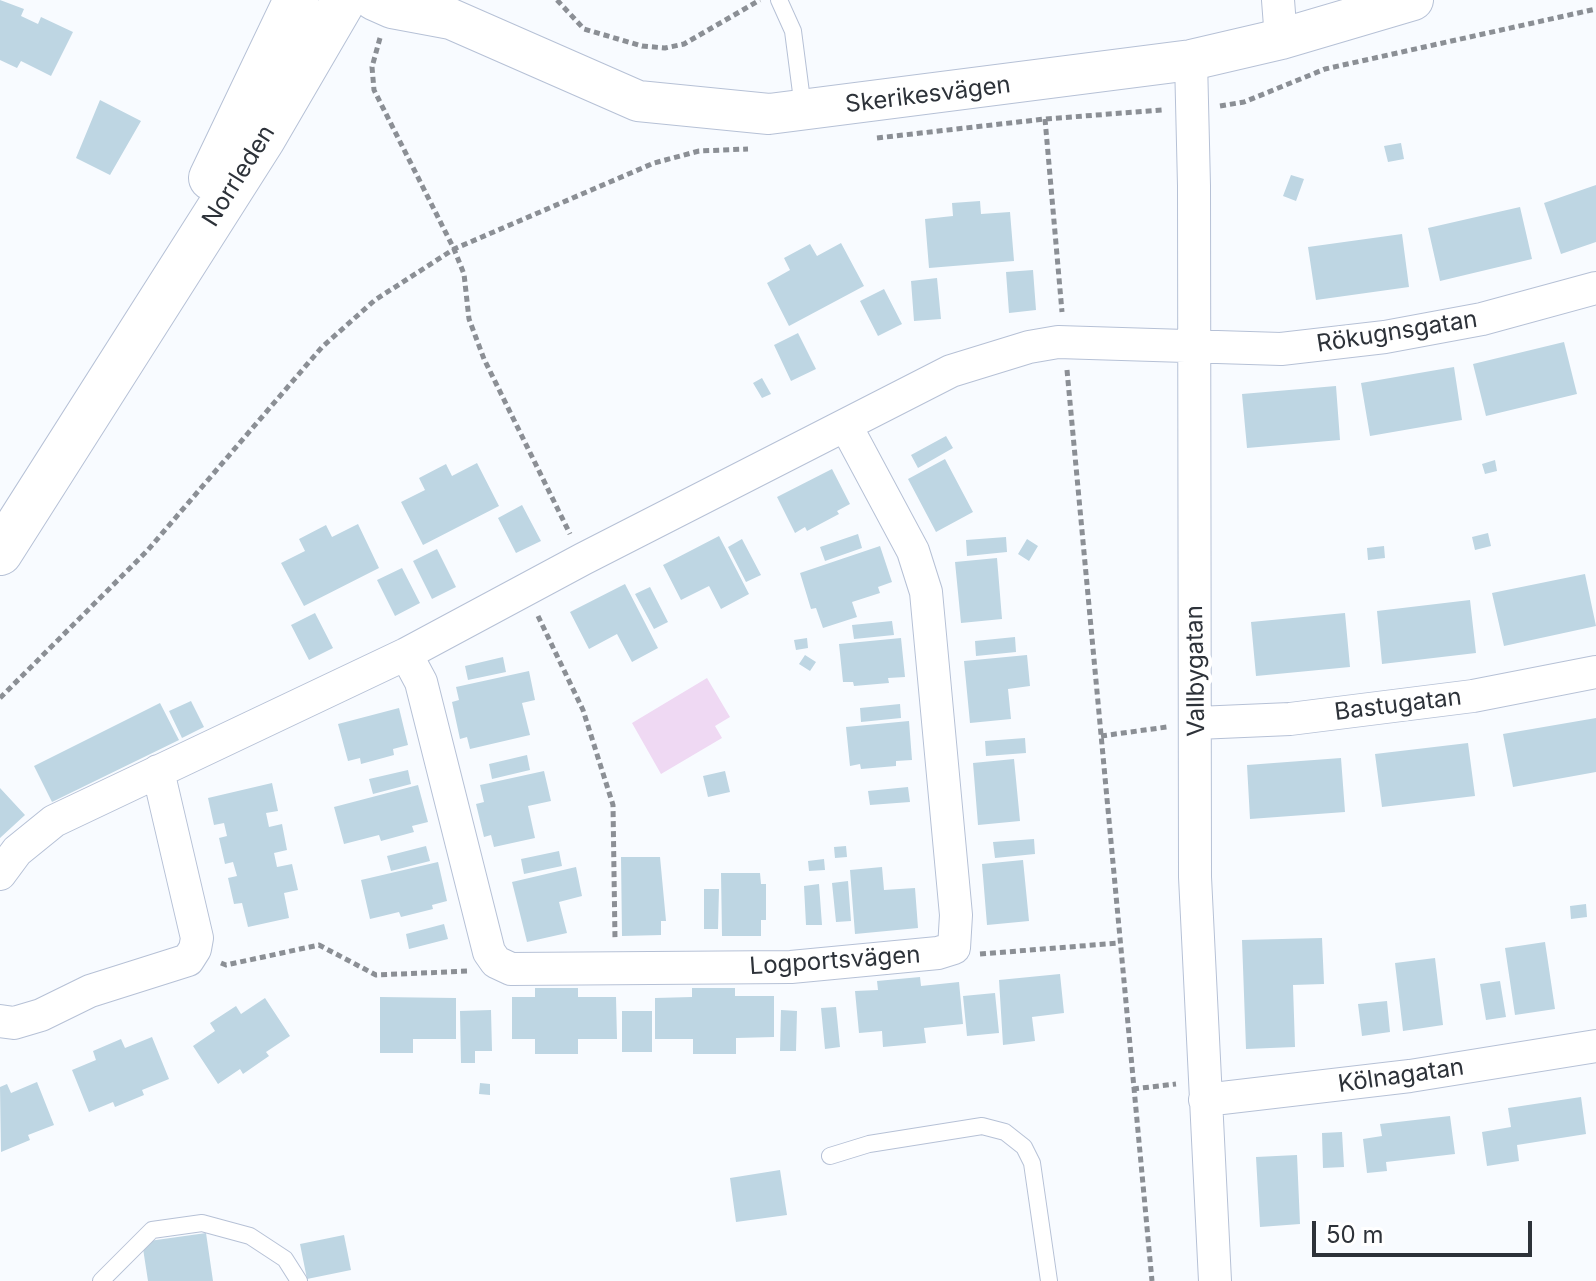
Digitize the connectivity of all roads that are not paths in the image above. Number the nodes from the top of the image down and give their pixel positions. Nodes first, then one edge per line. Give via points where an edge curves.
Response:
1 (296, 0) edge
2 (344, 0) edge
3 (779, 0) edge
4 (1278, 0) edge
5 (1413, 0) edge
6 (383, 4) edge
7 (441, 10) edge
8 (1281, 39) junction
9 (1191, 60) junction
10 (803, 110) junction
11 (1596, 288) edge
12 (129, 349) junction
13 (1195, 349) junction
14 (846, 426) junction
15 (0, 553) edge
16 (406, 654) junction
17 (1596, 672) edge
18 (1197, 723) junction
19 (158, 771) junction
20 (0, 874) edge
21 (0, 1021) edge
22 (1596, 1046) edge
23 (1204, 1090) junction
24 (830, 1156) dead end
25 (101, 1281) edge
26 (299, 1281) edge
27 (1049, 1281) edge
28 (1215, 1281) edge

1 - 12 main road, Norrleden
2 - 12 main road, Norrleden
3 - 10 lane via 793,31
4 - 8 street
5 - 8 street, Skerikesvägen
6 - 7 street, Skerikesvägen
7 - 10 street, Skerikesvägen via 638,101 769,114
8 - 9 street, Skerikesvägen
9 - 10 street, Skerikesvägen
9 - 13 street, Vallbygatan
11 - 13 street, Rökugnsgatan via 1482,319 1385,337 1281,349
12 - 15 main road, Norrleden
13 - 14 street via 1065,343 1029,347 951,371
13 - 18 street, Vallbygatan
14 - 16 street
14 - 16 street, Logportsvägen via 913,551 926,592 956,915 954,948 791,967 511,969 496,962 489,952 421,682
16 - 19 street
17 - 18 street, Bastugatan via 1473,696 1290,719
18 - 23 street, Vallbygatan via 1195,877
19 - 20 street via 54,821 17,851
19 - 21 street via 197,938 195,949 188,960 90,991 41,1015 14,1023
22 - 23 street, Kölnagatan via 1410,1076
23 - 28 street, Vallbygatan
24 - 27 lane via 869,1144 982,1126 1005,1132 1024,1147 1032,1163
25 - 26 lane via 152,1230 202,1223 250,1236 285,1259

